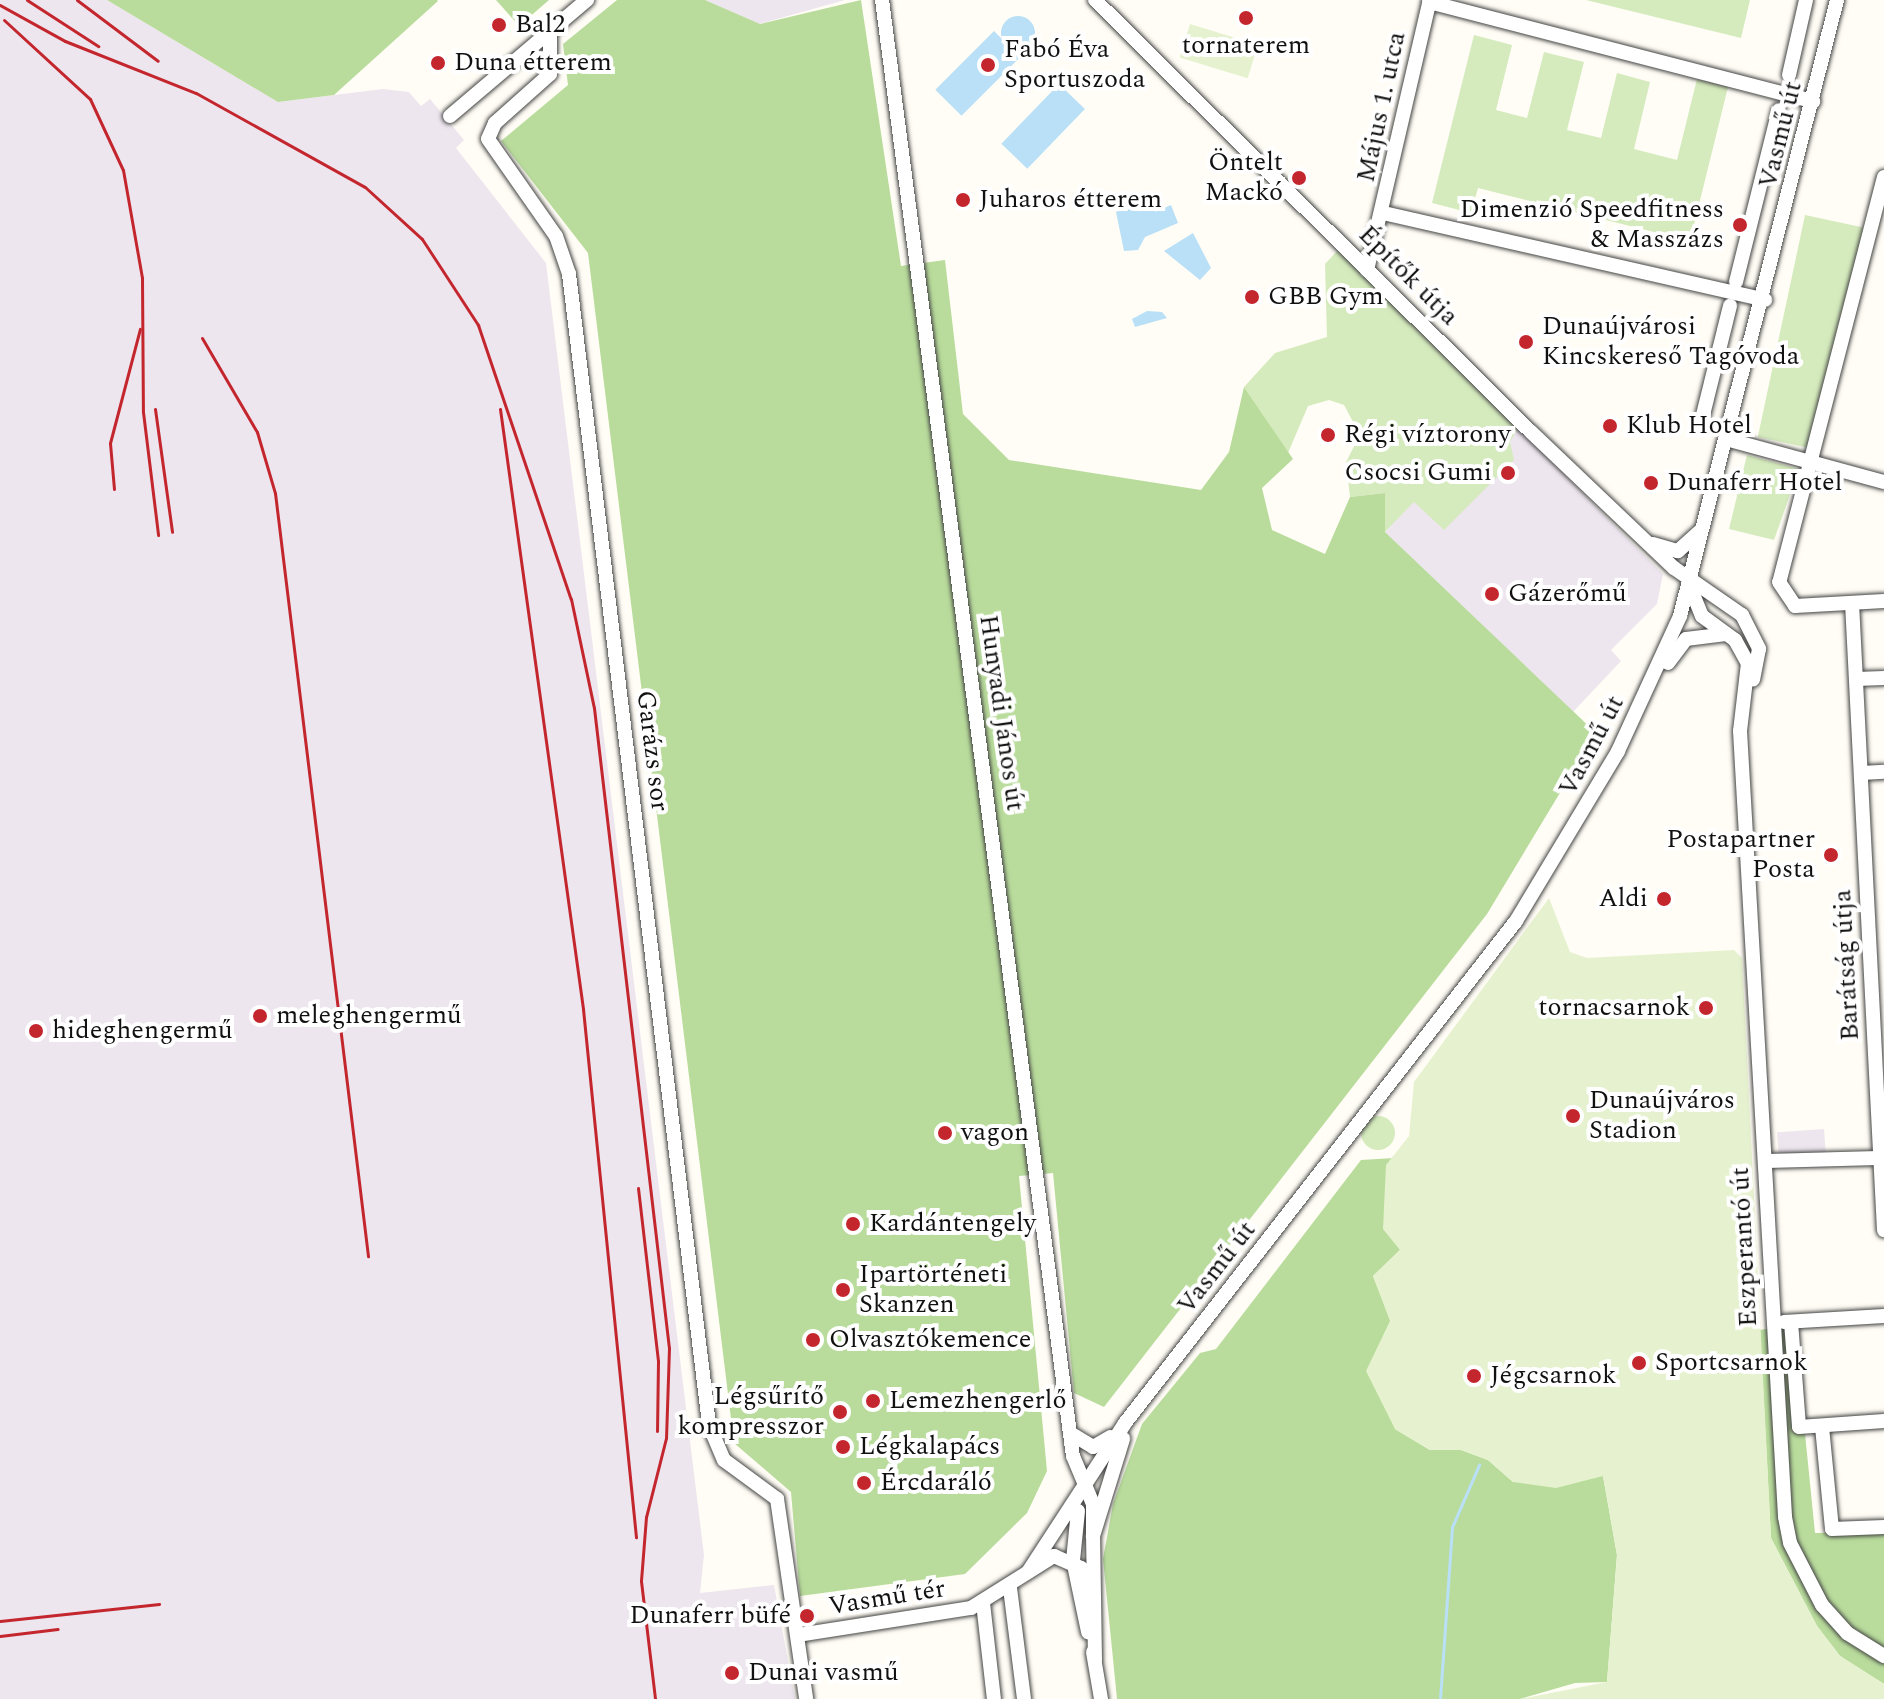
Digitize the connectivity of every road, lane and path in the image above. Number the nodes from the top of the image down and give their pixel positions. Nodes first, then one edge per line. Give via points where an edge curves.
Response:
1 (587, 0) edge
2 (882, 0) edge
3 (1095, 0) edge
4 (1806, 0) edge
5 (1837, 0) edge
6 (1430, 1) edge
7 (550, 30) junction
8 (1789, 75) dead end
9 (1813, 101) junction
10 (1779, 110) dead end
11 (450, 116) dead end
12 (1884, 177) edge
13 (1383, 213) junction
14 (1367, 270) junction
15 (1736, 282) dead end
16 (1765, 300) junction
17 (1730, 306) dead end
18 (1701, 423) dead end
19 (1730, 440) junction
20 (1810, 465) junction
21 (1884, 482) edge
22 (1707, 519) junction
23 (1642, 538) junction
24 (1690, 582) junction
25 (1884, 601) edge
26 (1852, 603) junction
27 (1724, 634) junction
28 (1884, 678) edge
29 (1856, 679) junction
30 (1642, 704) junction
31 (1742, 709) junction
32 (1884, 772) edge
33 (1862, 773) junction
34 (1877, 924) edge
35 (1880, 1077) edge
36 (1880, 1158) junction
37 (1765, 1161) junction
38 (1884, 1230) edge
39 (1884, 1316) edge
40 (1772, 1322) junction
41 (1791, 1322) junction
42 (1147, 1397) junction
43 (1884, 1421) edge
44 (1125, 1423) junction
45 (1822, 1427) junction
46 (1070, 1433) junction
47 (1085, 1486) junction
48 (777, 1499) joint
49 (1884, 1527) edge
50 (1093, 1536) junction
51 (1073, 1560) junction
52 (1028, 1572) junction
53 (1010, 1588) junction
54 (983, 1603) junction
55 (1093, 1608) junction
56 (798, 1635) junction
57 (1884, 1656) edge
58 (1095, 1660) junction
59 (806, 1699) edge
60 (994, 1699) edge
61 (1024, 1699) edge
62 (1101, 1699) edge

1 - 7 street
2 - 46 street, Hunyadi János út
3 - 14 street, Építők útja
4 - 8 street, Vasmű út
5 - 9 street, Vasmű út
6 - 9 street
6 - 13 street, Május 1. utca
7 - 11 street
7 - 48 street, Garázs sor via 550,74 495,123 489,146 556,236 569,274 709,1425 724,1460
9 - 16 street, Vasmű út
10 - 15 street, Vasmű út
12 - 20 street
13 - 14 street, Május 1. utca
13 - 16 street
14 - 23 street, Építők útja
16 - 19 street, Vasmű út
17 - 18 street
19 - 20 street
19 - 22 street, Vasmű út
20 - 21 street
20 - 26 street via 1779,582 1786,601
22 - 23 street via 1678,551
22 - 24 street, Vasmű út
23 - 24 street, Építők útja
24 - 27 street, Eszperantó út via 1693,604
24 - 30 street, Vasmű út
24 - 31 street, Eszperantó út via 1752,628 1758,667
25 - 26 street
26 - 29 street, Barátság útja
27 - 30 street via 1686,639
27 - 31 street, Eszperantó út via 1748,663
28 - 29 street
29 - 33 street, Barátság útja
30 - 42 street, Vasmű út via 1593,800 1516,921
31 - 37 street, Eszperantó út
32 - 33 street
33 - 34 street, Barátság útja via 1867,879
34 - 35 street, Barátság útja
35 - 36 street, Barátság útja
36 - 37 street
36 - 38 street, Barátság útja
37 - 40 street, Eszperantó út
39 - 41 street
40 - 41 street
40 - 57 street, Eszperantó út via 1790,1543 1822,1605 1847,1633
41 - 45 street, Eszperantó út via 1799,1427
42 - 44 street
42 - 50 street via 1116,1451
43 - 45 street
44 - 46 street via 1093,1447
44 - 47 street
45 - 49 street via 1832,1529
46 - 47 street, Hunyadi János út
47 - 50 street
47 - 51 street
47 - 52 street
48 - 56 street, Vasmű tér
50 - 55 street
51 - 52 street via 1054,1556
51 - 55 street
51 - 58 street
52 - 53 street, Vasmű tér
53 - 54 street, Vasmű tér
53 - 61 street
54 - 56 street, Vasmű tér via 936,1617
54 - 60 street, Vasmű tér
55 - 58 street
56 - 59 street, Vasmű tér
58 - 62 street

